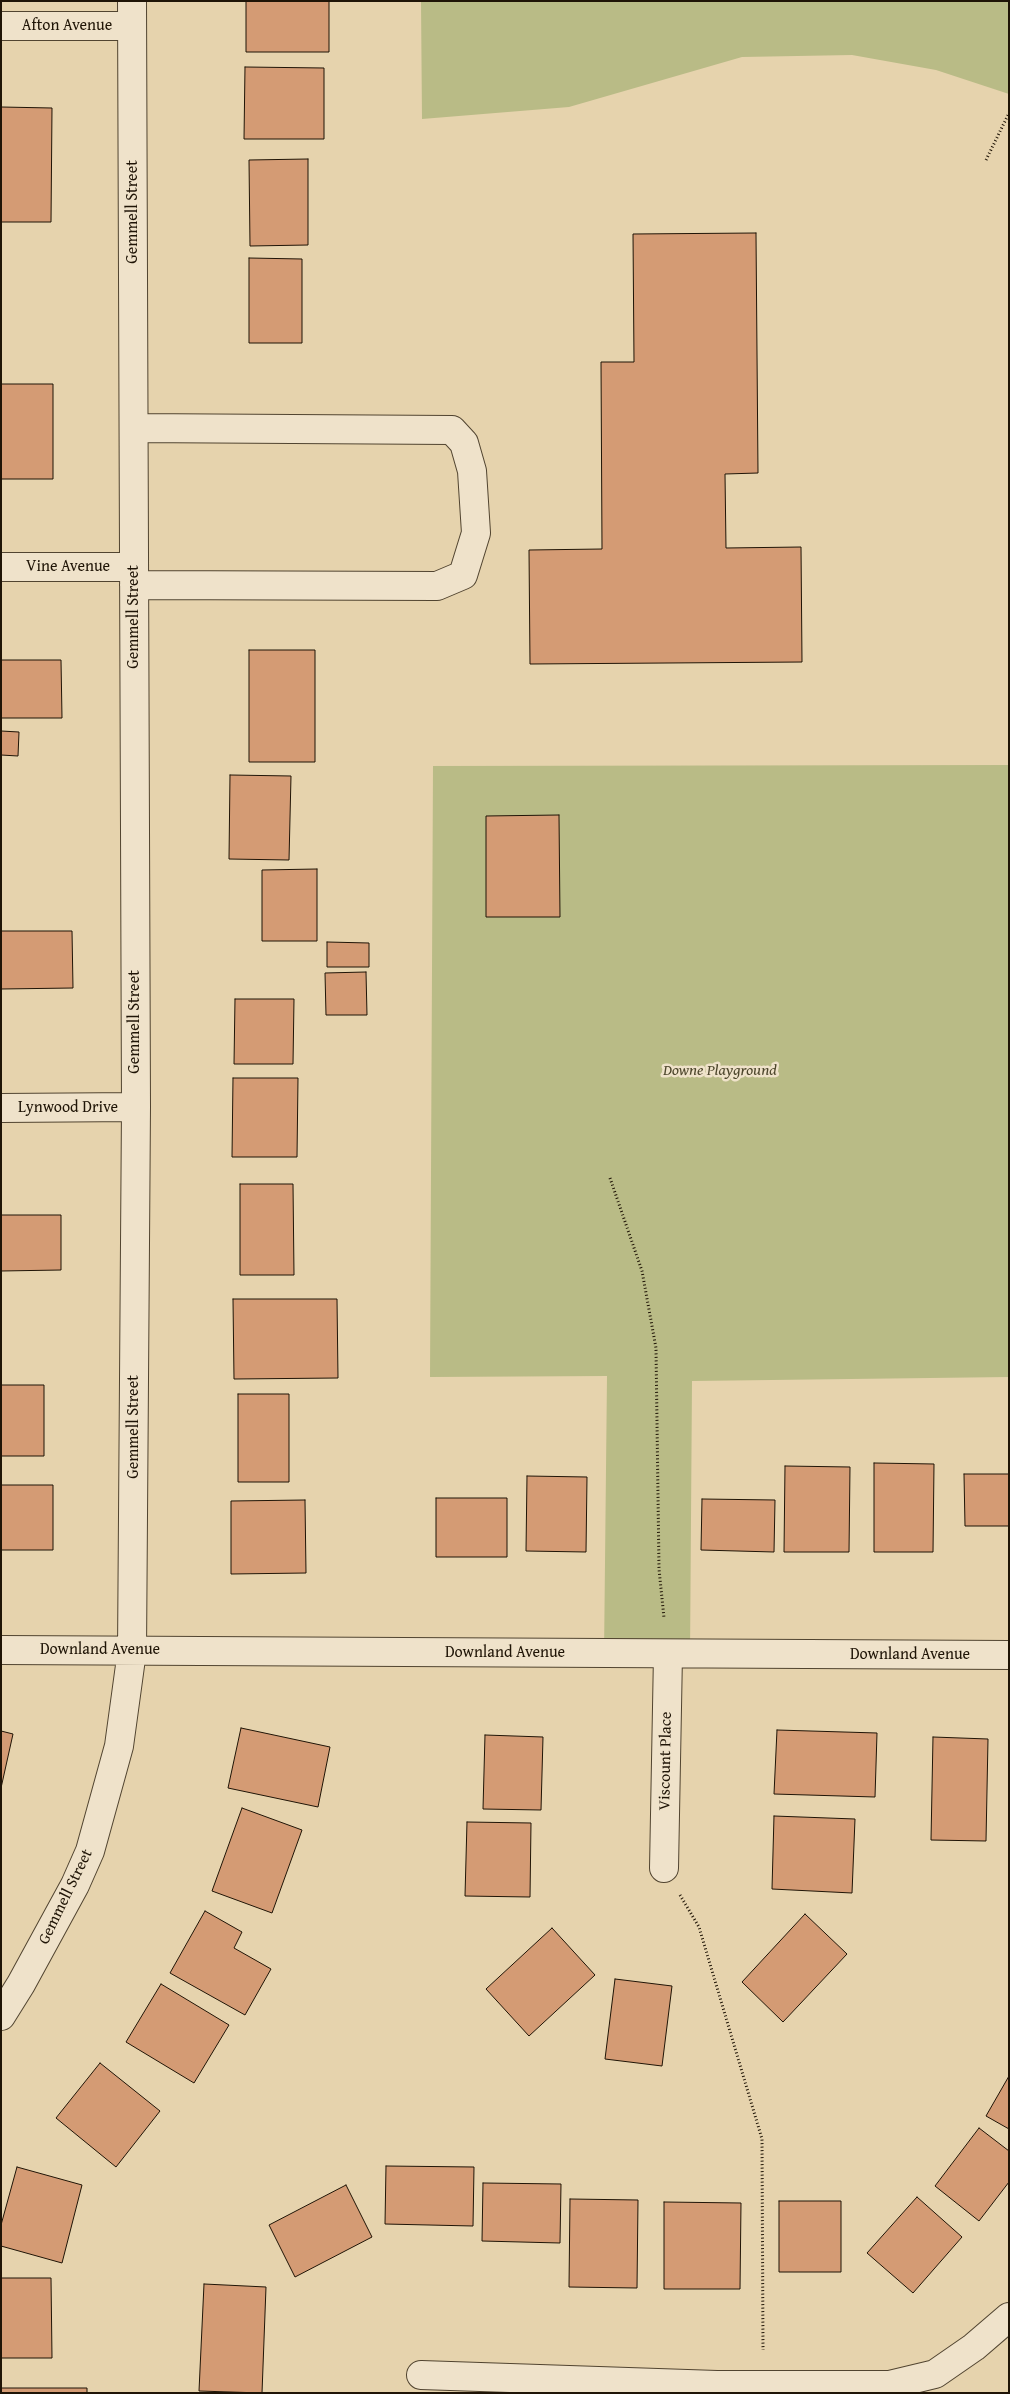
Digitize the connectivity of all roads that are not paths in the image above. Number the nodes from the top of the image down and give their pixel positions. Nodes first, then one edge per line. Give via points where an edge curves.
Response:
1 (132, 14) edge
2 (1, 26) edge
3 (134, 428) junction
4 (1, 567) edge
5 (134, 576) junction
6 (1, 1108) edge
7 (136, 1108) junction
8 (1, 1650) edge
9 (132, 1651) junction
10 (668, 1654) junction
11 (1009, 1655) edge
12 (664, 1868) road end
13 (1, 2016) edge
14 (1009, 2317) edge
15 (421, 2375) dead end
16 (717, 2389) edge

1 - 2 street, Afton Avenue
1 - 3 street, Gemmell Street
3 - 5 street, Gemmell Street
3 - 5 street, Vine Avenue via 452,430 464,442 472,471 476,533 463,575 438,586
4 - 5 street, Vine Avenue
5 - 7 street, Gemmell Street
6 - 7 street, Lynwood Drive
7 - 9 street, Gemmell Street
8 - 9 street, Downland Avenue
9 - 10 street, Downland Avenue
9 - 13 street, Gemmell Street via 119,1746 90,1851
10 - 11 street, Downland Avenue
10 - 12 street, Viscount Place
14 - 16 street via 935,2374 889,2385
15 - 16 street

